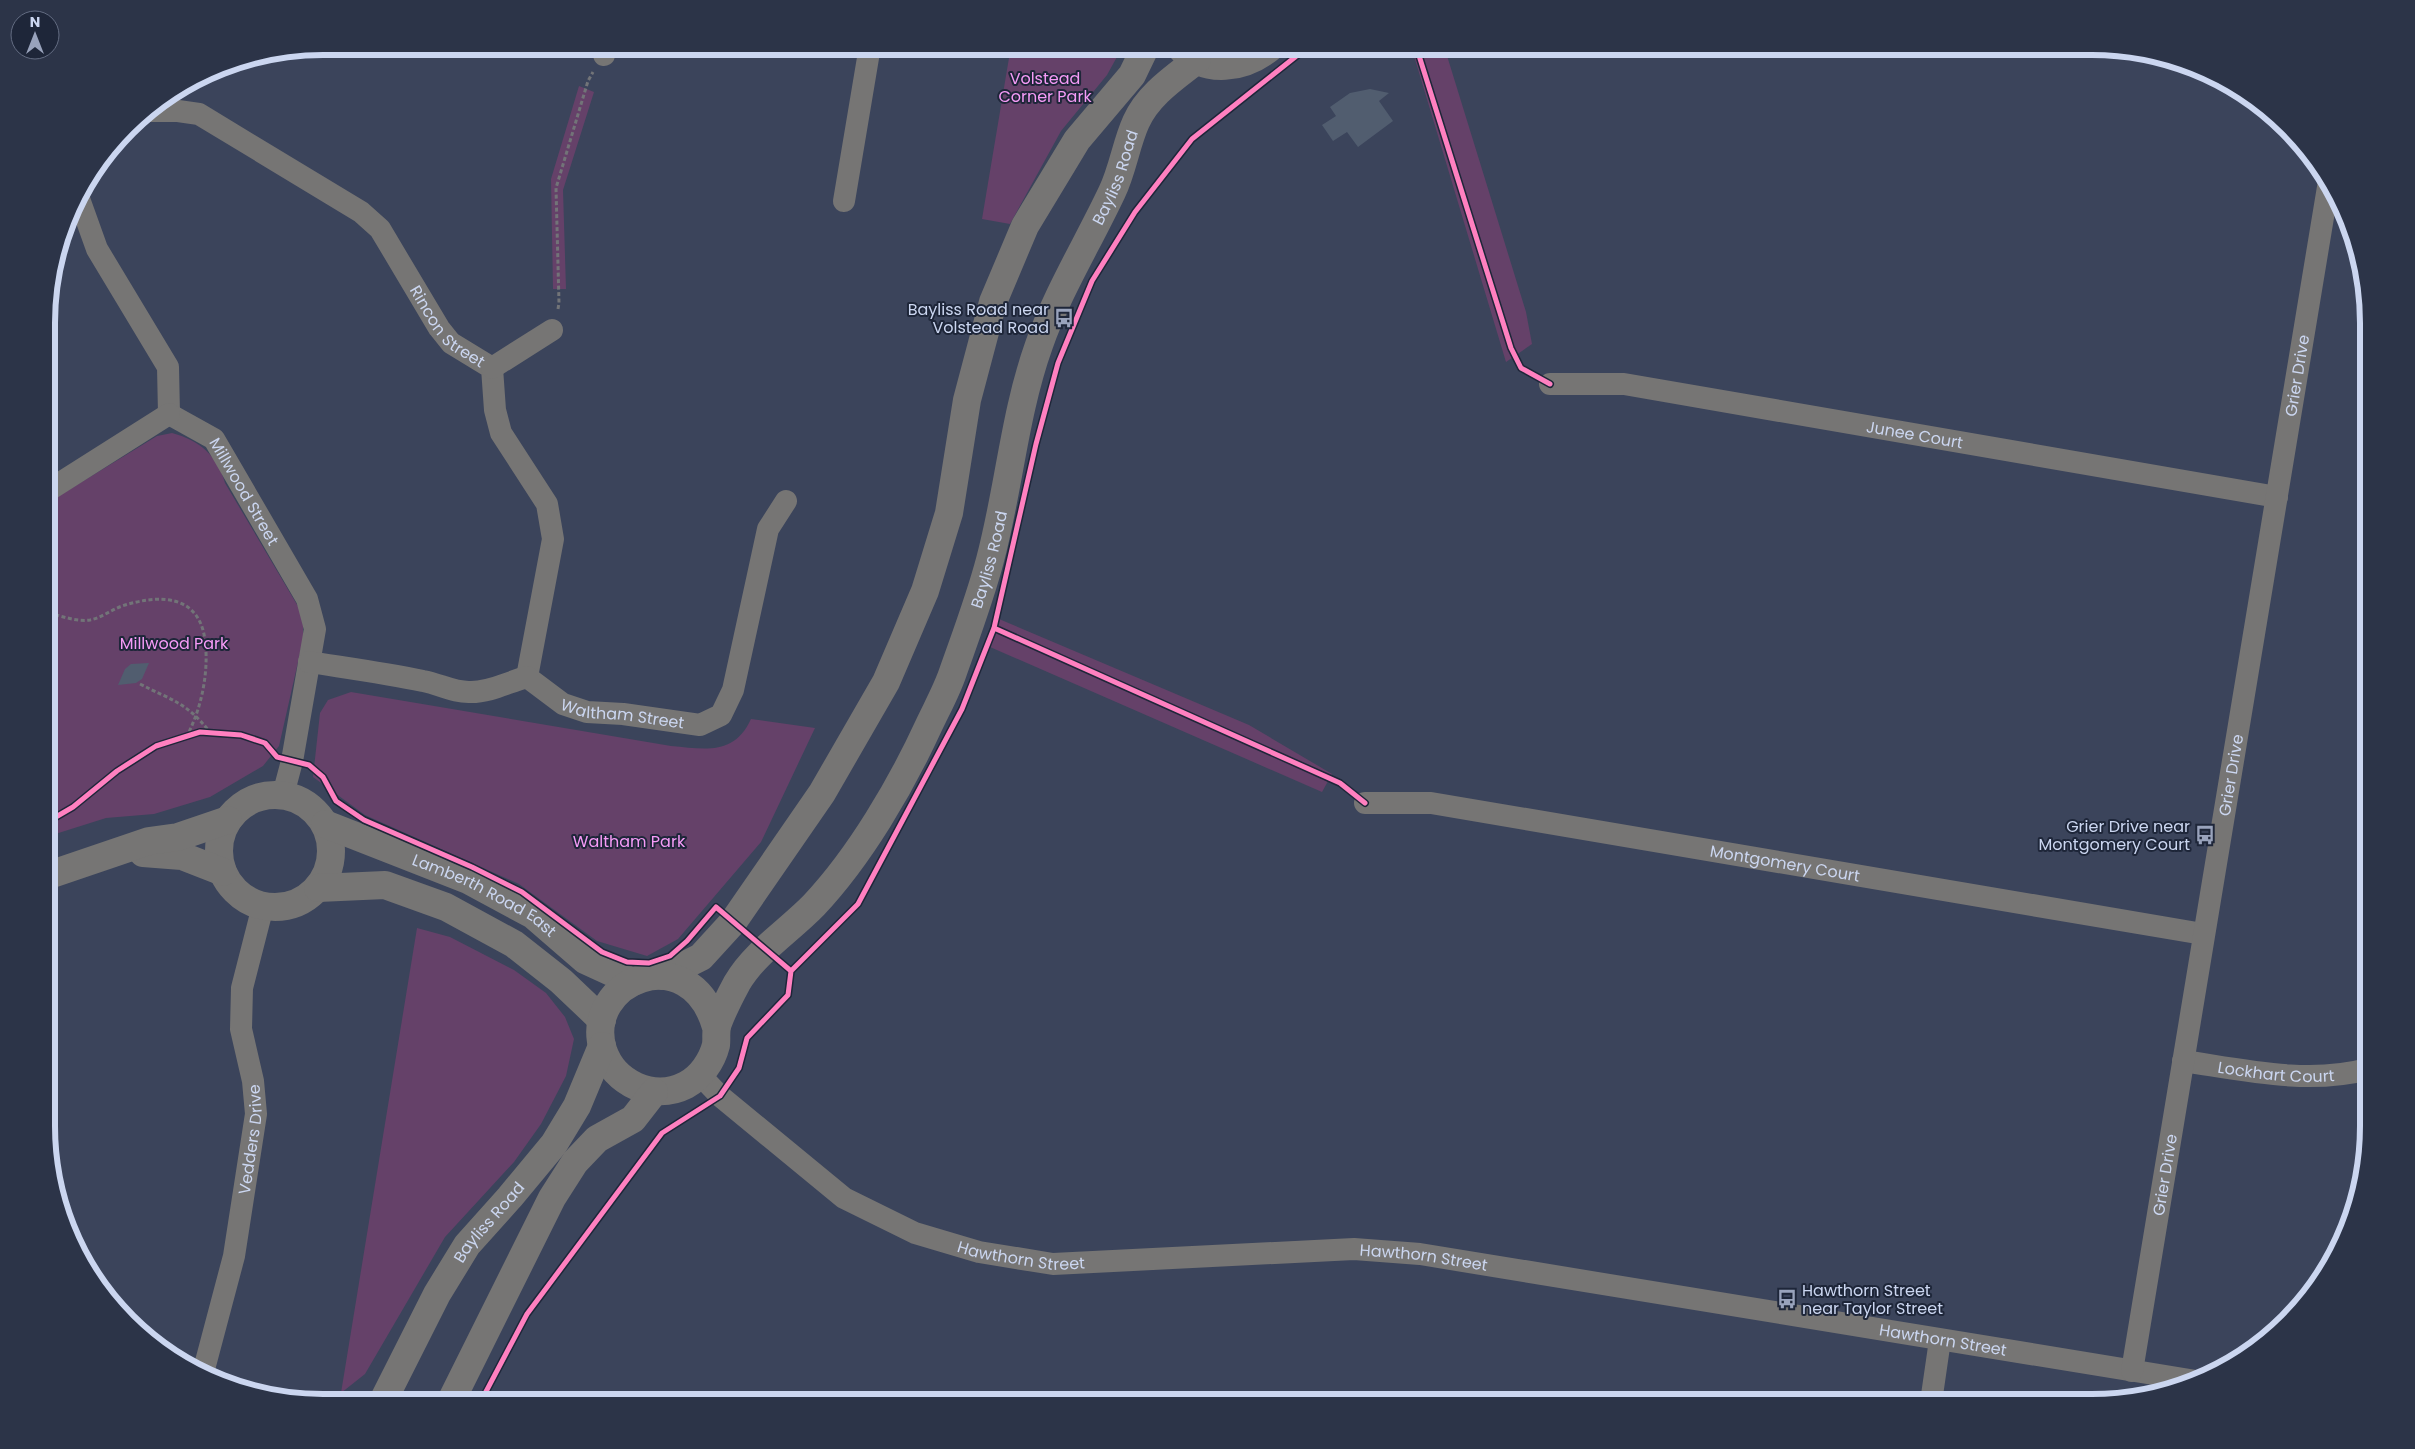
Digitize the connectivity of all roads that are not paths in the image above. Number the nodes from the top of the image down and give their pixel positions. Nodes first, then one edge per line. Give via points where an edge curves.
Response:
1 (868, 55) edge
2 (1142, 55) edge
3 (1186, 55) edge
4 (1193, 55) edge
5 (1262, 55) edge
6 (159, 111) edge
7 (2327, 194) edge
8 (844, 201) dead end
9 (82, 206) edge
10 (552, 330) road end
11 (492, 368) junction
12 (1550, 384) dead end
13 (169, 414) junction
14 (55, 486) edge
15 (2277, 497) junction
16 (786, 501) dead end
17 (309, 662) junction
18 (526, 677) junction
19 (283, 795) junction
20 (1365, 803) dead end
21 (228, 820) junction
22 (325, 824) junction
23 (119, 851) junction
24 (223, 872) junction
25 (55, 873) edge
26 (318, 888) junction
27 (263, 906) junction
28 (2204, 934) junction
29 (663, 976) junction
30 (633, 982) junction
31 (716, 1027) junction
32 (602, 1033) junction
33 (2183, 1061) junction
34 (2360, 1071) edge
35 (700, 1075) junction
36 (654, 1092) junction
37 (1940, 1340) junction
38 (205, 1366) edge
39 (2132, 1371) junction
40 (2182, 1379) edge
41 (386, 1394) edge
42 (454, 1394) edge
43 (1932, 1394) edge

1 - 8 street
2 - 29 street, Bayliss Road via 1132,75 1077,140 1025,226 993,302 967,400 950,513 925,591 886,682 822,793 733,922 701,958
3 - 31 street, Bayliss Road via 1136,121 1124,164 1076,260 1039,345 1017,419 990,559 951,678 910,766 866,838 816,902 738,981
4 - 5 street, Bayliss Road via 1218,66 1238,66
6 - 11 street, Rincon Street via 199,114 362,212 380,229 439,328 452,343
7 - 15 street, Grier Drive
9 - 13 street via 97,249 168,367
10 - 11 street
11 - 18 street, Rincon Street via 500,432 547,504 552,539
12 - 15 street, Junee Court via 1624,384
13 - 14 street
13 - 17 street, Millwood Street via 214,439 307,600 315,629
15 - 28 street, Grier Drive
16 - 18 street, Waltham Street via 768,529 733,690 721,715 700,725 587,712 563,704
17 - 18 street via 426,681 450,690 471,692 490,690
17 - 19 street, Millwood Street
19 - 21 street, Lamberth Road East via 267,795 252,800 238,808
19 - 22 street, Lamberth Road East via 300,800 315,810
20 - 28 street, Montgomery Court via 1431,803
21 - 23 street, Lamberth Road East via 200,831 149,841
21 - 24 street, Lamberth Road East via 220,836 219,855
22 - 26 street, Lamberth Road East via 331,840 332,857
22 - 30 street, Lamberth Road East via 468,880 533,916 585,960
23 - 24 street, Lamberth Road East via 182,856
23 - 25 street, Lamberth Road East
24 - 27 street, Lamberth Road East via 232,888 246,900
26 - 27 street, Lamberth Road East via 293,904
26 - 32 street, Lamberth Road East via 385,885 446,907 514,944 561,981
27 - 38 street, Vedders Drive via 242,988 241,1029 253,1081 256,1114 234,1256
28 - 33 street, Grier Drive
29 - 30 street, Bayliss Road
29 - 31 street, Bayliss Road via 683,981 699,992 711,1008
30 - 32 street, Bayliss Road via 608,1004
31 - 35 street, Bayliss Road via 713,1053
32 - 36 street, Bayliss Road via 608,1063 620,1077 636,1087
32 - 41 street, Bayliss Road via 577,1106 554,1144 467,1245 418,1328
33 - 34 street, Lockhart Court via 2298,1077
33 - 39 street, Grier Drive
35 - 36 street, Bayliss Road via 671,1091
35 - 37 street, Hawthorn Street via 720,1096 844,1198 915,1233 979,1252 1053,1264 1354,1249 1420,1254
36 - 42 street, Bayliss Road via 633,1119 597,1139 575,1162 552,1198
37 - 39 street, Hawthorn Street
37 - 43 street
39 - 40 street, Hawthorn Street

